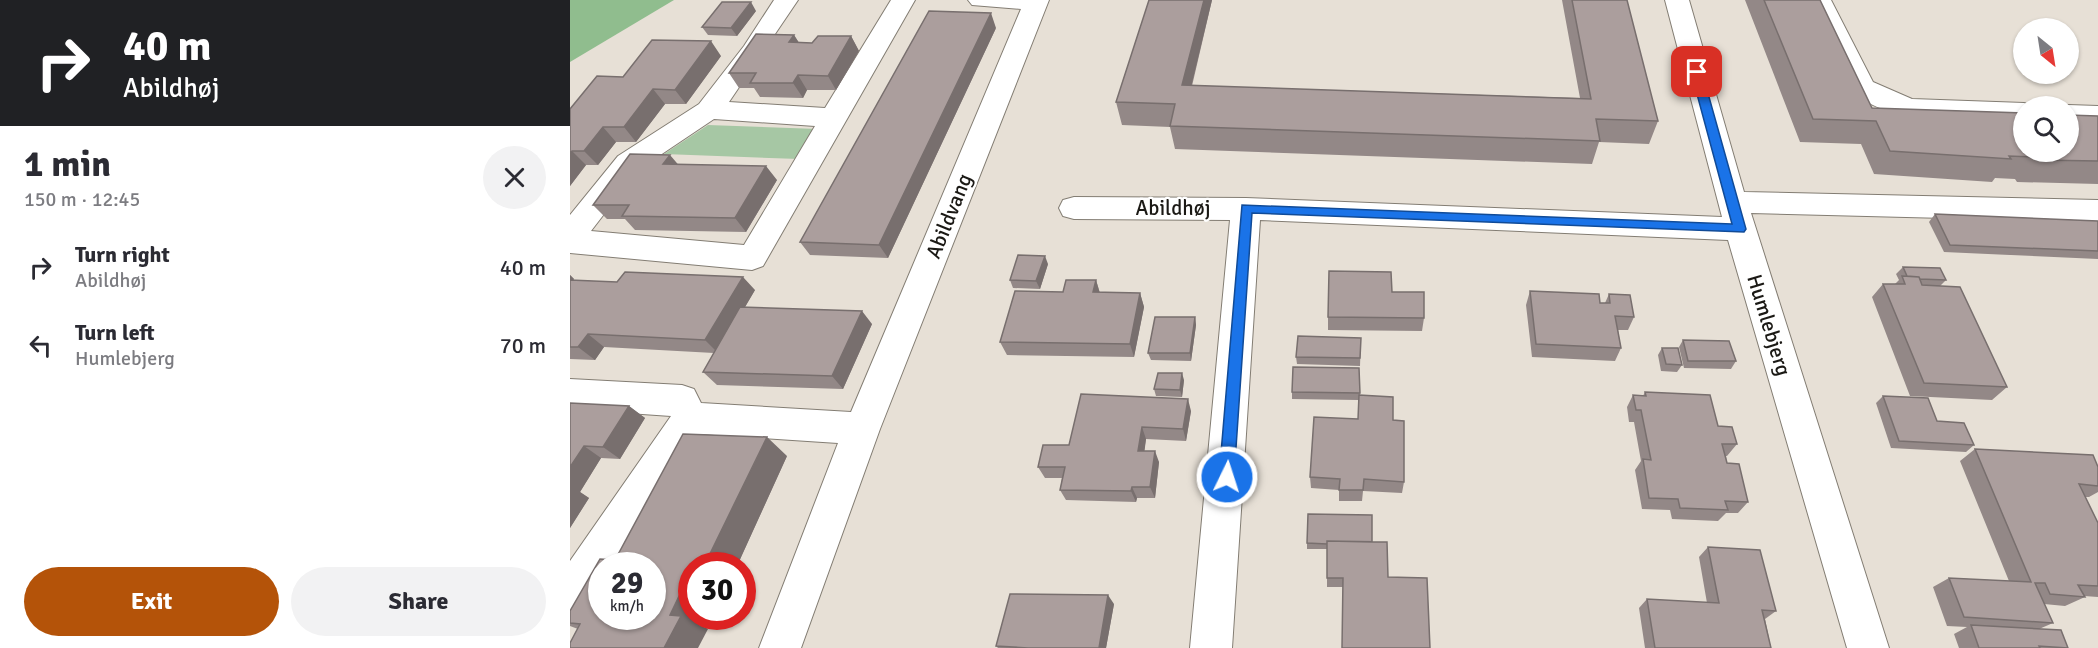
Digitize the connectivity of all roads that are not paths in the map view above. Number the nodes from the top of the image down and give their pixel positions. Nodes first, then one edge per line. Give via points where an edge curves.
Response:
1 (786, 0) edge
2 (903, 0) edge
3 (980, 0) edge
4 (1677, 0) edge
5 (1819, 0) edge
6 (1036, 1) edge
7 (709, 110) junction
8 (2013, 112) edge
9 (2079, 114) edge
10 (2098, 115) edge
11 (833, 118) junction
12 (1074, 208) dead end
13 (1246, 208) junction
14 (2098, 211) edge
15 (1736, 215) junction
16 (570, 237) edge
17 (570, 242) edge
18 (570, 394) edge
19 (690, 418) junction
20 (862, 429) junction
21 (570, 596) edge
22 (780, 648) edge
23 (1211, 648) edge
24 (1868, 648) edge

1 - 7 street
2 - 11 street
3 - 6 street, Abildvang
4 - 15 street, Humlebjerg
5 - 8 street via 1863,87 1912,108
6 - 20 street, Abildvang
7 - 11 street
7 - 16 street via 628,163
9 - 10 street
11 - 17 street via 752,258
12 - 13 street, Abildhøj
13 - 15 street, Abildhøj
13 - 23 street
14 - 15 street, Abildhøj
15 - 24 street, Humlebjerg
18 - 19 street via 682,400
19 - 20 street
19 - 21 street
20 - 22 street, Abildvang

